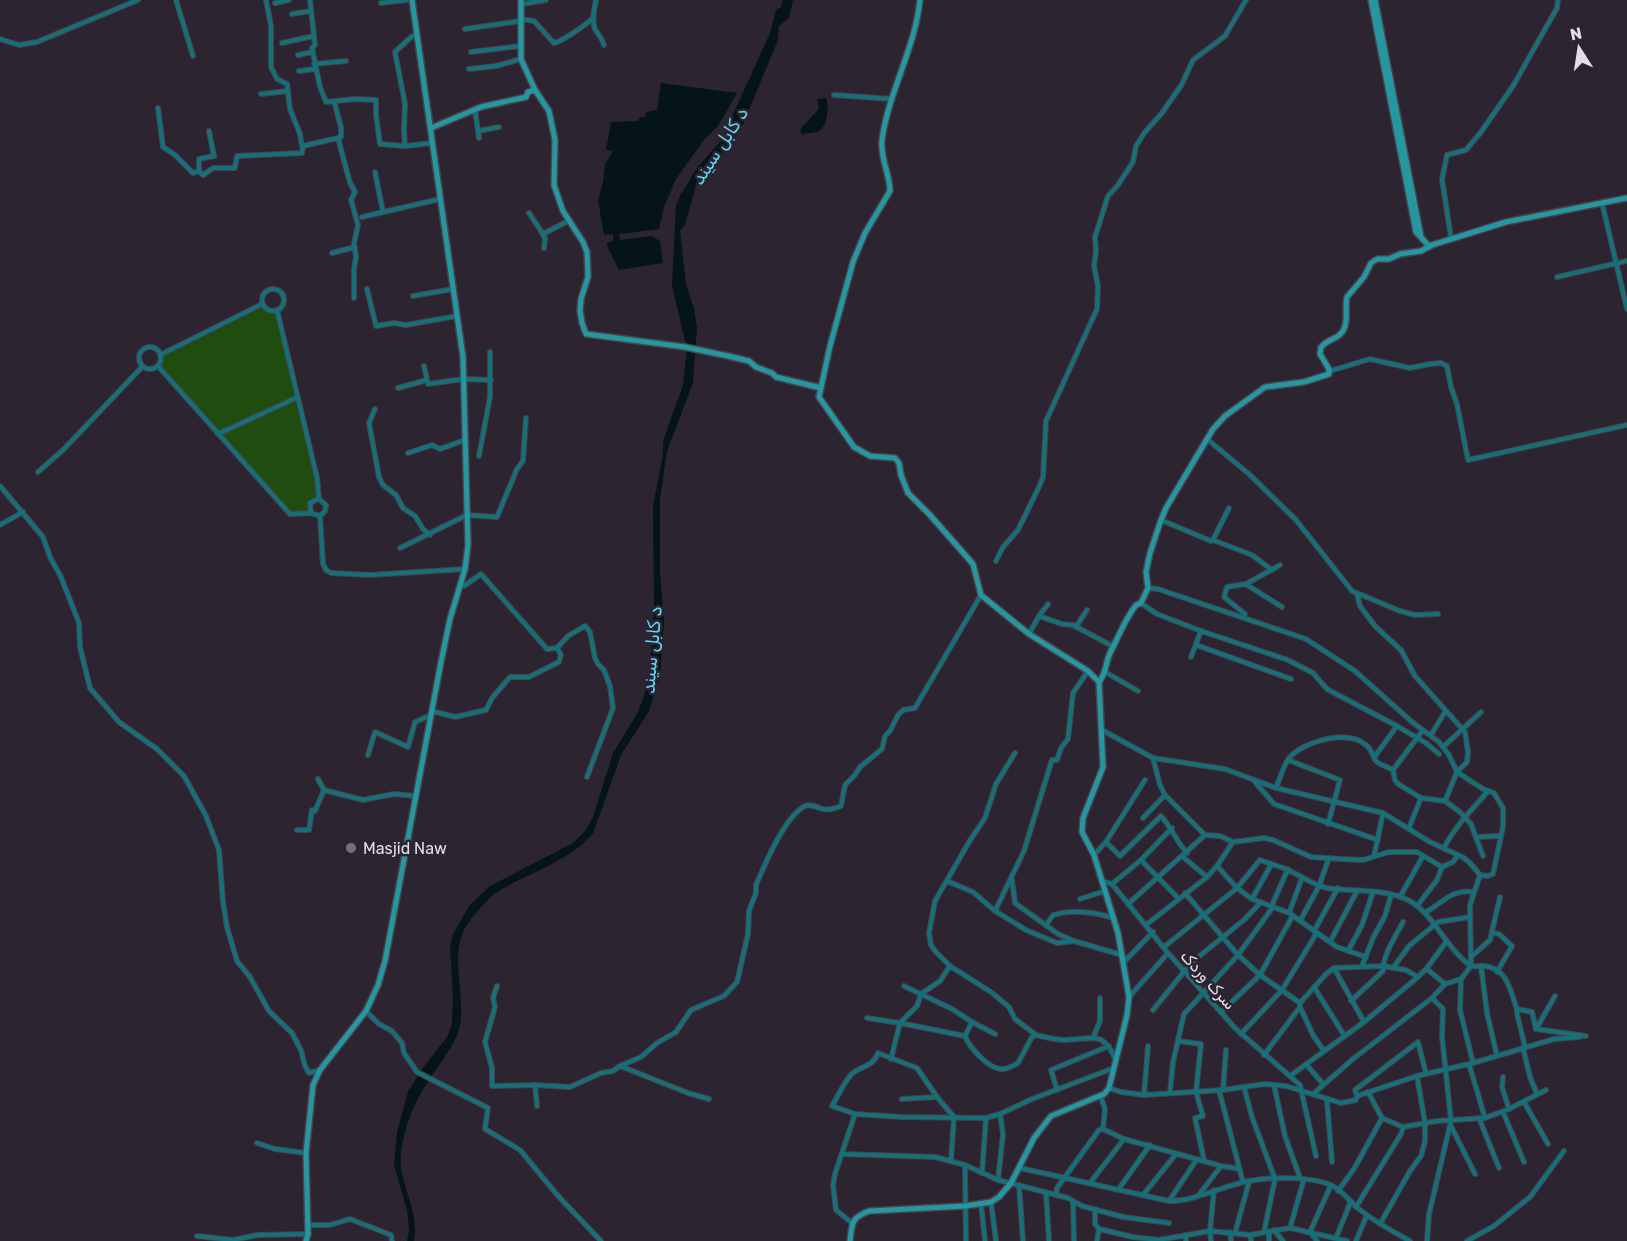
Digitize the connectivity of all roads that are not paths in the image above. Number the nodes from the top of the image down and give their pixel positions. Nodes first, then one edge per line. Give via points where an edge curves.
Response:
1 (138, 0) edge
2 (176, 0) edge
3 (266, 0) edge
4 (289, 0) edge
5 (310, 0) edge
6 (406, 0) edge
7 (412, 0) edge
8 (546, 0) edge
9 (596, 0) edge
10 (920, 0) edge
11 (1246, 0) edge
12 (1373, 0) edge
13 (1558, 0) edge
14 (521, 2) edge
15 (275, 3) dead end
16 (381, 3) dead end
17 (311, 11) junction
18 (292, 14) dead end
19 (593, 18) junction
20 (521, 20) junction
21 (465, 28) dead end
22 (418, 35) junction
23 (314, 36) junction
24 (0, 39) edge
25 (282, 43) dead end
26 (604, 45) dead end
27 (521, 46) junction
28 (312, 52) junction
29 (471, 52) dead end
30 (298, 55) dead end
31 (193, 56) dead end
32 (521, 59) junction
33 (346, 61) dead end
34 (315, 66) junction
35 (469, 69) dead end
36 (299, 71) dead end
37 (535, 90) junction
38 (288, 91) junction
39 (261, 94) dead end
40 (834, 95) dead end
41 (892, 99) junction
42 (334, 101) junction
43 (158, 108) dead end
44 (475, 109) junction
45 (499, 127) dead end
46 (430, 128) junction
47 (209, 130) dead end
48 (478, 131) junction
49 (338, 138) junction
50 (479, 138) dead end
51 (433, 143) junction
52 (302, 146) junction
53 (405, 146) junction
54 (199, 171) junction
55 (375, 172) dead end
56 (1627, 198) edge
57 (440, 200) junction
58 (1602, 203) junction
59 (383, 212) junction
60 (529, 213) dead end
61 (362, 217) dead end
62 (568, 221) junction
63 (543, 234) junction
64 (1451, 238) junction
65 (355, 246) junction
66 (1429, 246) junction
67 (544, 248) dead end
68 (332, 253) dead end
69 (1627, 261) edge
70 (1616, 263) junction
71 (1557, 277) dead end
72 (367, 289) dead end
73 (454, 289) junction
74 (413, 296) dead end
75 (354, 298) dead end
76 (262, 304) junction
77 (1627, 309) edge
78 (277, 310) junction
79 (458, 316) junction
80 (490, 352) dead end
81 (160, 355) junction
82 (158, 366) junction
83 (424, 366) dead end
84 (142, 367) junction
85 (1330, 371) junction
86 (463, 379) junction
87 (427, 380) junction
88 (491, 380) junction
89 (398, 388) dead end
90 (821, 388) junction
91 (298, 397) junction
92 (375, 409) dead end
93 (526, 418) dead end
94 (1627, 425) edge
95 (218, 434) junction
96 (1207, 439) junction
97 (465, 440) junction
98 (408, 453) dead end
99 (479, 456) dead end
100 (38, 472) dead end
101 (0, 486) edge
102 (319, 499) junction
103 (1229, 508) dead end
104 (23, 512) junction
105 (311, 513) junction
106 (320, 516) junction
107 (467, 516) junction
108 (1161, 520) junction
109 (0, 525) edge
110 (430, 535) junction
111 (1213, 540) junction
112 (400, 548) dead end
113 (996, 561) dead end
114 (1280, 565) dead end
115 (465, 569) junction
116 (1272, 570) junction
117 (1246, 584) junction
118 (461, 585) junction
119 (1148, 588) junction
120 (1357, 594) junction
121 (981, 595) junction
122 (1141, 603) junction
123 (1048, 604) dead end
124 (1282, 607) dead end
125 (1087, 610) dead end
126 (1438, 614) dead end
127 (1039, 616) junction
128 (1244, 618) junction
129 (1076, 627) junction
130 (1201, 631) junction
131 (1029, 634) junction
132 (1196, 645) junction
133 (1114, 647) junction
134 (557, 648) junction
135 (1191, 657) dead end
136 (1088, 671) junction
137 (1105, 672) junction
138 (1291, 679) dead end
139 (1099, 682) junction
140 (1138, 691) dead end
141 (1445, 712) junction
142 (1481, 712) dead end
143 (431, 713) junction
144 (1397, 726) junction
145 (1463, 728) junction
146 (1102, 730) junction
147 (1423, 730) junction
148 (1431, 735) junction
149 (1418, 738) junction
150 (1443, 747) junction
151 (1015, 753) dead end
152 (1438, 754) dead end
153 (368, 755) dead end
154 (1374, 757) junction
155 (1153, 758) junction
156 (1288, 760) junction
157 (1393, 770) junction
158 (1457, 772) junction
159 (587, 777) dead end
160 (318, 779) dead end
161 (1145, 780) dead end
162 (1254, 782) junction
163 (1276, 788) junction
164 (324, 790) junction
165 (1488, 791) junction
166 (1165, 795) junction
167 (417, 796) junction
168 (1421, 798) junction
169 (1445, 801) junction
170 (1333, 802) junction
171 (1383, 813) junction
172 (1464, 817) junction
173 (1143, 818) dead end
174 (1328, 824) junction
175 (1172, 828) junction
176 (1409, 828) junction
177 (297, 830) dead end
178 (1205, 835) junction
179 (1499, 836) junction
180 (1476, 837) junction
181 (1378, 840) junction
182 (1106, 842) junction
183 (1233, 842) junction
184 (1444, 848) junction
185 (1094, 855) junction
186 (1185, 855) junction
187 (1458, 855) junction
188 (1374, 856) junction
189 (1423, 856) junction
190 (1484, 856) dead end
191 (1329, 858) junction
192 (1140, 860) junction
193 (1271, 865) junction
194 (1217, 866) junction
195 (1442, 867) junction
196 (1288, 869) junction
197 (1480, 874) junction
198 (1207, 877) junction
199 (1302, 878) junction
200 (1159, 879) junction
201 (1012, 880) junction
202 (1102, 880) junction
203 (947, 881) junction
204 (1112, 884) junction
205 (1319, 886) junction
206 (1236, 888) junction
207 (1338, 888) junction
208 (1105, 891) junction
209 (1357, 891) junction
210 (1373, 892) junction
211 (1474, 892) junction
212 (1185, 894) junction
213 (1391, 895) junction
214 (1400, 897) junction
215 (1500, 897) dead end
216 (1080, 899) dead end
217 (1179, 899) junction
218 (1251, 899) junction
219 (1261, 902) junction
220 (1128, 904) junction
221 (1272, 906) junction
222 (1417, 906) junction
223 (995, 911) junction
224 (1426, 912) junction
225 (1291, 915) junction
226 (1204, 916) junction
227 (1470, 917) junction
228 (1113, 918) junction
229 (1300, 921) junction
230 (1403, 922) dead end
231 (1046, 925) junction
232 (1146, 925) junction
233 (1434, 926) junction
234 (1153, 932) junction
235 (1315, 933) junction
236 (1493, 933) junction
237 (1222, 936) junction
238 (1074, 941) junction
239 (1330, 942) junction
240 (1446, 942) junction
241 (1164, 947) junction
242 (1348, 951) junction
243 (1168, 953) junction
244 (1122, 954) junction
245 (1238, 955) junction
246 (1366, 957) junction
247 (1472, 957) junction
248 (1123, 963) junction
249 (950, 966) junction
250 (1362, 966) junction
251 (1383, 966) junction
252 (1471, 966) junction
253 (1481, 966) junction
254 (1334, 968) junction
255 (1393, 968) junction
256 (1427, 968) junction
257 (1185, 972) junction
258 (1497, 972) junction
259 (1260, 975) junction
260 (1418, 976) junction
261 (1461, 979) junction
262 (1444, 984) junction
263 (497, 986) dead end
264 (904, 986) dead end
265 (1314, 987) junction
266 (1282, 990) junction
267 (1204, 992) junction
268 (921, 994) junction
269 (1555, 996) dead end
270 (1130, 997) junction
271 (1100, 998) dead end
272 (1432, 998) junction
273 (1351, 1000) junction
274 (1300, 1005) junction
275 (1517, 1009) junction
276 (1153, 1010) dead end
277 (366, 1011) junction
278 (1221, 1012) junction
279 (867, 1018) dead end
280 (972, 1022) junction
281 (1364, 1022) junction
282 (900, 1023) junction
283 (1536, 1029) junction
284 (995, 1034) dead end
285 (1241, 1034) junction
286 (1036, 1035) junction
287 (1344, 1035) junction
288 (965, 1036) junction
289 (1093, 1038) junction
290 (1178, 1041) junction
291 (1110, 1045) junction
292 (1148, 1046) dead end
293 (1524, 1048) junction
294 (1226, 1050) dead end
295 (1324, 1051) junction
296 (1264, 1055) junction
297 (1497, 1056) junction
298 (891, 1059) junction
299 (1471, 1063) junction
300 (1306, 1064) junction
301 (1115, 1065) junction
302 (621, 1066) junction
303 (1447, 1069) junction
304 (320, 1070) junction
305 (1426, 1074) junction
306 (1290, 1076) junction
307 (1418, 1076) junction
308 (1503, 1077) dead end
309 (535, 1084) junction
310 (1323, 1084) junction
311 (1274, 1085) junction
312 (1244, 1087) junction
313 (1109, 1088) junction
314 (1057, 1090) junction
315 (1221, 1090) junction
316 (1546, 1090) dead end
317 (1302, 1091) junction
318 (1170, 1092) junction
319 (1196, 1092) junction
320 (1368, 1092) junction
321 (1104, 1094) junction
322 (1313, 1094) junction
323 (1537, 1094) junction
324 (1144, 1095) junction
325 (1357, 1096) junction
326 (937, 1097) junction
327 (709, 1099) dead end
328 (902, 1099) dead end
329 (1327, 1100) junction
330 (1524, 1102) junction
331 (537, 1106) dead end
332 (1509, 1109) junction
333 (1503, 1112) junction
334 (855, 1114) junction
335 (1000, 1114) junction
336 (954, 1117) junction
337 (986, 1118) junction
338 (1382, 1118) junction
339 (1479, 1118) junction
340 (1485, 1118) junction
341 (1425, 1123) junction
342 (1451, 1123) junction
343 (1403, 1127) junction
344 (1103, 1129) junction
345 (1124, 1139) junction
346 (257, 1143) dead end
347 (1548, 1144) dead end
348 (1150, 1145) junction
349 (1564, 1151) dead end
350 (306, 1153) junction
351 (842, 1154) junction
352 (1176, 1154) junction
353 (1316, 1156) dead end
354 (1197, 1159) junction
355 (951, 1160) junction
356 (1204, 1160) junction
357 (1332, 1162) dead end
358 (1524, 1162) dead end
359 (965, 1165) junction
360 (1221, 1166) junction
361 (1020, 1168) junction
362 (1499, 1168) dead end
363 (1240, 1169) junction
364 (982, 1173) junction
365 (1474, 1174) dead end
366 (1065, 1178) junction
367 (1275, 1179) junction
368 (1302, 1179) junction
369 (998, 1180) junction
370 (1249, 1181) junction
371 (1243, 1182) junction
372 (1011, 1183) junction
373 (1090, 1183) junction
374 (1019, 1185) junction
375 (1331, 1185) junction
376 (1118, 1190) junction
377 (1214, 1190) junction
378 (1338, 1191) junction
379 (1046, 1193) junction
380 (1056, 1195) junction
381 (1143, 1195) junction
382 (1197, 1198) junction
383 (1169, 1201) junction
384 (1351, 1201) junction
385 (992, 1202) junction
386 (1073, 1202) junction
387 (981, 1204) junction
388 (965, 1206) junction
389 (1356, 1207) junction
390 (1095, 1209) junction
391 (1367, 1215) junction
392 (852, 1223) junction
393 (1169, 1223) dead end
394 (1380, 1224) junction
395 (307, 1225) junction
396 (1290, 1228) junction
397 (1099, 1229) junction
398 (1275, 1230) junction
399 (1210, 1232) junction
400 (1267, 1232) junction
401 (1310, 1232) junction
402 (1232, 1233) junction
403 (1186, 1235) junction
404 (1250, 1235) junction
405 (197, 1236) dead end
406 (307, 1238) edge
407 (1336, 1238) junction
408 (1133, 1239) edge
409 (1148, 1240) edge
410 (1159, 1240) edge
411 (392, 1241) edge
412 (601, 1241) edge
413 (850, 1241) edge
414 (966, 1241) edge
415 (985, 1241) edge
416 (996, 1241) edge
417 (1023, 1241) edge
418 (1049, 1241) edge
419 (1074, 1241) edge
420 (1097, 1241) edge
421 (1186, 1241) edge
422 (1210, 1241) edge
423 (1231, 1241) edge
424 (1251, 1241) edge
425 (1269, 1241) edge
426 (1283, 1241) edge
427 (1317, 1241) edge
428 (1346, 1241) edge
429 (1356, 1241) edge
430 (1410, 1241) edge
431 (1427, 1241) edge
432 (1467, 1241) edge

1 - 24 street via 37,42 19,45
2 - 31 street
3 - 38 street via 271,26 271,67 277,79 287,84
4 - 15 street
5 - 17 street
6 - 16 street
7 - 22 main road
8 - 14 street
9 - 19 street
10 - 41 main road
11 - 113 street via 1225,36 1193,60 1182,84 1145,132 1132,162 1108,196 1095,237 1097,309 1046,421 1039,487 1018,530
12 - 66 main road via 1422,238
13 - 64 street via 1513,86 1481,132 1466,150 1447,155 1442,179
14 - 20 main road
17 - 18 street
17 - 23 street
19 - 20 street via 554,43 534,21
19 - 26 street
20 - 21 street
20 - 27 main road
22 - 46 main road
22 - 53 street via 395,51 405,104
23 - 25 street
23 - 28 street
27 - 29 street
27 - 32 main road
28 - 30 street
28 - 34 street
32 - 35 street
32 - 37 main road
33 - 34 street
34 - 36 street
34 - 42 street via 326,102
37 - 44 main road via 526,97
37 - 62 main road via 549,111 555,140 554,185
38 - 39 street
38 - 52 street
40 - 41 street
41 - 90 main road via 882,143 890,191 853,262
42 - 49 street via 341,127
42 - 53 street via 376,100 380,144
43 - 54 street via 163,147 193,173
44 - 46 main road
44 - 48 street
45 - 48 street
46 - 51 main road
47 - 54 street via 214,156 199,159
48 - 50 street
49 - 52 street
49 - 65 street via 355,192 351,200 358,225
51 - 53 street
51 - 57 main road
52 - 54 street via 302,153 237,156 235,168 213,168 203,175
55 - 59 street
56 - 58 main road
57 - 59 street
57 - 73 main road
58 - 64 main road via 1506,222
58 - 70 street
59 - 61 street
60 - 63 street
62 - 63 street
62 - 90 main road via 587,252 588,277 580,311 588,334 696,349 749,361 776,377
63 - 67 street
64 - 66 main road
65 - 68 street
65 - 75 street
66 - 85 main road via 1371,263 1347,297 1348,312 1340,335 1321,346 1320,354
69 - 70 street
70 - 71 street
70 - 77 street
72 - 79 street via 376,326
73 - 74 street
73 - 79 main road
76 - 78 street
76 - 78 street via 268,289 277,289 284,300
76 - 81 street
78 - 91 street
79 - 86 main road
80 - 88 street
81 - 82 street
81 - 84 street via 154,348 145,348 139,354
82 - 84 street via 150,370
82 - 95 street
83 - 87 street
84 - 100 street
85 - 94 street via 1370,359 1410,368 1430,363 1447,366 1468,460
85 - 96 main road via 1312,380 1265,387 1225,416
86 - 87 street via 429,384
86 - 88 street
86 - 97 main road
87 - 89 street
88 - 99 street
90 - 121 main road via 820,400 854,447 870,456 899,463 908,493 973,564
91 - 95 street
91 - 102 street
92 - 110 street via 369,423 379,477
93 - 107 street via 523,461 498,515
95 - 105 street via 291,514
96 - 108 main road
96 - 120 street via 1296,520
97 - 98 street via 440,449 432,445
97 - 107 main road
101 - 104 street
102 - 105 street via 310,503
102 - 106 street via 326,508
103 - 111 street
104 - 109 street
104 - 304 street via 44,537 79,623 82,663 90,688 119,722 157,749 184,776 219,850 227,927 237,961 269,1011 292,1033 309,1073
105 - 106 street
106 - 115 street via 323,564 331,573 370,575
107 - 110 street
107 - 115 main road
108 - 111 street
108 - 119 main road via 1149,553
110 - 112 street
111 - 116 street via 1252,555
114 - 116 street
115 - 118 main road
116 - 117 street
117 - 124 street
117 - 128 street via 1227,587 1224,597 1245,614
118 - 134 street via 481,574 547,649
118 - 143 main road
119 - 122 main road
119 - 128 street
120 - 126 street via 1415,615
120 - 141 street via 1360,606 1401,650 1415,676
121 - 131 main road
121 - 302 street via 915,708 898,715 882,749 845,785 841,806 824,810 806,806 778,836 750,904 737,982 724,996 691,1010 671,1036
122 - 130 street via 1157,614
122 - 133 main road via 1132,610
123 - 127 street
125 - 129 street
127 - 129 street
127 - 131 street
128 - 147 street via 1299,636 1336,657
129 - 133 street
130 - 132 street
130 - 144 street via 1288,660 1313,673 1338,695
131 - 136 main road
132 - 135 street
132 - 138 street
133 - 137 main road
134 - 143 street via 559,662 529,676 510,677 486,711 455,717
134 - 159 street via 585,626 610,686 613,708
136 - 139 main road
136 - 201 street via 1073,693 1068,739 1057,760 1052,760
137 - 139 main road
137 - 140 street
139 - 146 main road
141 - 145 street
141 - 148 street
142 - 145 street
143 - 153 street via 415,722 408,747 375,732
143 - 167 main road
144 - 149 street
144 - 154 street
145 - 150 street
145 - 158 street via 1467,762
146 - 155 street
146 - 185 main road via 1103,767 1083,818 1082,832
147 - 148 street
147 - 149 street
148 - 150 street
149 - 152 street
149 - 157 street
150 - 158 street
151 - 203 street via 996,784 985,818
154 - 156 street via 1366,744 1359,741 1328,738 1304,746
154 - 157 street
155 - 162 street via 1225,769
155 - 166 street
156 - 163 street
156 - 170 street via 1340,780
157 - 168 street via 1398,784
158 - 165 street
158 - 169 street
160 - 164 street
161 - 182 street
162 - 163 street
162 - 174 street via 1274,804
163 - 170 street
164 - 167 street via 363,800 394,794
164 - 177 street via 315,812 312,810 309,830
165 - 172 street
165 - 179 street via 1494,793 1503,808
166 - 173 street
166 - 178 street
167 - 277 main road via 385,961
168 - 169 street
168 - 176 street
169 - 172 street
170 - 171 street
170 - 174 street
171 - 176 street
171 - 181 street
172 - 180 street
172 - 184 street
174 - 181 street
175 - 182 street via 1161,816 1120,856
175 - 186 street
175 - 192 street
176 - 184 street
178 - 183 street
178 - 186 street
179 - 180 street
179 - 197 street via 1493,874
180 - 190 street
181 - 188 street
182 - 185 street
183 - 191 street via 1264,838 1311,857
183 - 194 street
184 - 187 street
185 - 202 main road
186 - 198 street
186 - 200 street
187 - 195 street
187 - 197 street
188 - 189 street via 1404,851
188 - 191 street via 1363,860
189 - 195 street
189 - 214 street
191 - 205 street
192 - 200 street
192 - 204 street
193 - 196 street
193 - 206 street via 1260,860
193 - 218 street
194 - 198 street
194 - 206 street
195 - 222 street
196 - 199 street
196 - 221 street
197 - 211 street
198 - 212 street
199 - 205 street
199 - 225 street
200 - 217 street
200 - 220 street
201 - 223 street
201 - 231 street via 1015,903
202 - 204 street, سرک وردک
202 - 208 main road
203 - 223 street via 973,892
203 - 249 street via 935,902 929,933 931,945
204 - 220 street, سرک وردک
205 - 207 street
205 - 229 street
206 - 218 street
206 - 226 street
207 - 209 street
207 - 235 street
208 - 216 street
208 - 228 main road
209 - 210 street
209 - 239 street
210 - 213 street
210 - 242 street
211 - 224 street via 1455,892
211 - 227 street
212 - 217 street
212 - 226 street
213 - 214 street
213 - 246 street
214 - 222 street
215 - 236 street
217 - 232 street
218 - 219 street
219 - 221 street
219 - 237 street
220 - 232 street, سرک وردک
221 - 225 street
221 - 245 street
222 - 224 street
223 - 238 street via 1057,943
224 - 233 street
225 - 229 street
225 - 259 street
226 - 237 street
226 - 241 street
227 - 233 street
227 - 247 street
228 - 231 street via 1080,911 1053,915
228 - 244 main road
229 - 235 street
230 - 251 street
231 - 238 street
232 - 234 street, سرک وردک
233 - 240 street
233 - 255 street via 1409,946
234 - 241 street, سرک وردک
234 - 248 street
235 - 239 street
235 - 266 street
236 - 247 street
236 - 258 street via 1512,946
237 - 245 street
237 - 257 street
238 - 244 street
239 - 242 street
240 - 252 street
240 - 256 street
241 - 243 street, سرک وردک
242 - 246 street
243 - 257 street, سرک وردک
243 - 270 street
244 - 248 main road
245 - 259 street
245 - 267 street
246 - 250 street
247 - 252 street
248 - 270 main road
249 - 268 street via 940,981
249 - 286 street via 991,992
250 - 251 street
250 - 254 street
251 - 255 street
251 - 273 street via 1377,978
252 - 253 street
252 - 261 street
253 - 258 street
253 - 297 street
254 - 265 street
254 - 273 street
255 - 260 street
256 - 260 street
256 - 262 street
257 - 267 street, سرک وردک
257 - 276 street
258 - 275 street via 1509,984
259 - 266 street
259 - 278 street
260 - 281 street
261 - 262 street
261 - 299 street via 1460,1010
262 - 272 street
263 - 309 street via 485,1042 492,1086
264 - 268 street
265 - 274 street
265 - 287 street
266 - 274 street
266 - 285 street
267 - 278 street, سرک وردک
267 - 290 street via 1184,1014
268 - 280 street
268 - 282 street via 917,1006
269 - 283 street
270 - 301 main road
271 - 289 street via 1100,1021
272 - 303 street via 1443,1009
272 - 310 street
273 - 281 street
274 - 295 street
274 - 296 street
275 - 283 street via 1532,1012
275 - 293 street
277 - 304 main road
277 - 412 street via 392,1031 417,1072 488,1108 485,1129 520,1150
278 - 285 street, سرک وردک
279 - 282 street
280 - 284 street
280 - 288 street
281 - 287 street
282 - 288 street
282 - 298 street
283 - 293 street via 1586,1036 1554,1039
285 - 296 street, سرک وردک
286 - 288 street via 1018,1063 1002,1069 982,1058
286 - 289 street via 1062,1040
287 - 295 street
289 - 291 street
290 - 318 street
290 - 319 street via 1202,1044
291 - 301 street
291 - 314 street via 1051,1070
292 - 324 street
293 - 297 street
293 - 323 street
294 - 315 street
295 - 300 street
296 - 306 street, سرک وردک
297 - 299 street
298 - 326 street via 917,1068
298 - 334 street via 878,1053 864,1069 852,1074 832,1106
299 - 303 street
299 - 340 street
300 - 306 street
300 - 310 street
301 - 313 main road
301 - 314 street
302 - 309 street via 570,1087
302 - 327 street
303 - 305 street
303 - 342 street
304 - 350 main road via 313,1085
305 - 307 street
305 - 325 street via 1418,1042 1355,1090
306 - 317 street, سرک وردک
307 - 320 street
307 - 341 street
308 - 332 street
309 - 331 street
310 - 322 street
311 - 312 street
311 - 317 street
311 - 368 street via 1285,1136
312 - 315 street
312 - 367 street
313 - 321 main road
313 - 324 street
314 - 335 street
315 - 319 street
315 - 363 street
316 - 323 street
317 - 322 street
317 - 353 street
318 - 319 street
318 - 324 street
319 - 356 street via 1203,1116 1195,1118
320 - 325 street
320 - 338 street
321 - 344 street
321 - 361 main road via 1051,1116 1034,1138
322 - 329 street
323 - 330 street
325 - 329 street via 1356,1100 1341,1103
326 - 328 street
326 - 336 street
329 - 357 street
330 - 332 street
330 - 347 street
332 - 333 street
333 - 340 street
333 - 358 street
334 - 336 street
334 - 351 street
335 - 337 street
335 - 369 street via 1004,1134
336 - 337 street
336 - 355 street
337 - 364 street
338 - 343 street
338 - 378 street
339 - 340 street
339 - 342 street
339 - 362 street
341 - 342 street
341 - 343 street
341 - 394 street via 1421,1156
342 - 365 street
342 - 431 street via 1429,1214
343 - 389 street
344 - 345 street
344 - 366 street
345 - 348 street
345 - 373 street
346 - 350 street
348 - 352 street
348 - 376 street
349 - 432 street via 1530,1197 1494,1226
350 - 395 main road
351 - 355 street via 935,1156
351 - 392 street via 833,1185 836,1210
352 - 354 street
352 - 381 street
354 - 356 street
354 - 383 street
355 - 359 street
356 - 360 street
359 - 364 street
359 - 388 street
360 - 363 street
360 - 382 street
361 - 366 street
361 - 372 main road
363 - 371 street
364 - 369 street
366 - 373 street
366 - 380 street
367 - 368 street
367 - 370 street
367 - 400 street
368 - 375 street
368 - 396 street
369 - 372 street
370 - 371 street
370 - 402 street
371 - 377 street
372 - 374 street
372 - 385 main road
373 - 376 street
374 - 379 street
374 - 417 street
375 - 378 street
375 - 401 street
376 - 381 street
377 - 382 street
377 - 399 street
378 - 384 street
379 - 380 street
379 - 418 street
380 - 386 street
381 - 383 street
382 - 383 street
384 - 389 street
384 - 407 street
385 - 387 main road
385 - 416 street
386 - 390 street
386 - 419 street
387 - 388 main road
387 - 415 street
388 - 392 main road via 869,1211
388 - 414 street
389 - 391 street
390 - 393 street
390 - 397 street
391 - 394 street
391 - 429 street
392 - 413 main road
394 - 430 street
395 - 406 main road
395 - 411 street via 330,1225 350,1219 392,1235
396 - 398 street
396 - 401 street
397 - 408 street
397 - 420 street
398 - 400 street
398 - 426 street
399 - 402 street
399 - 403 street
399 - 422 street
400 - 404 street
400 - 425 street
401 - 407 street
401 - 427 street
402 - 404 street
402 - 423 street
403 - 410 street
403 - 421 street
404 - 424 street
405 - 406 street via 233,1240 258,1235
407 - 428 street
408 - 409 street
409 - 410 street

